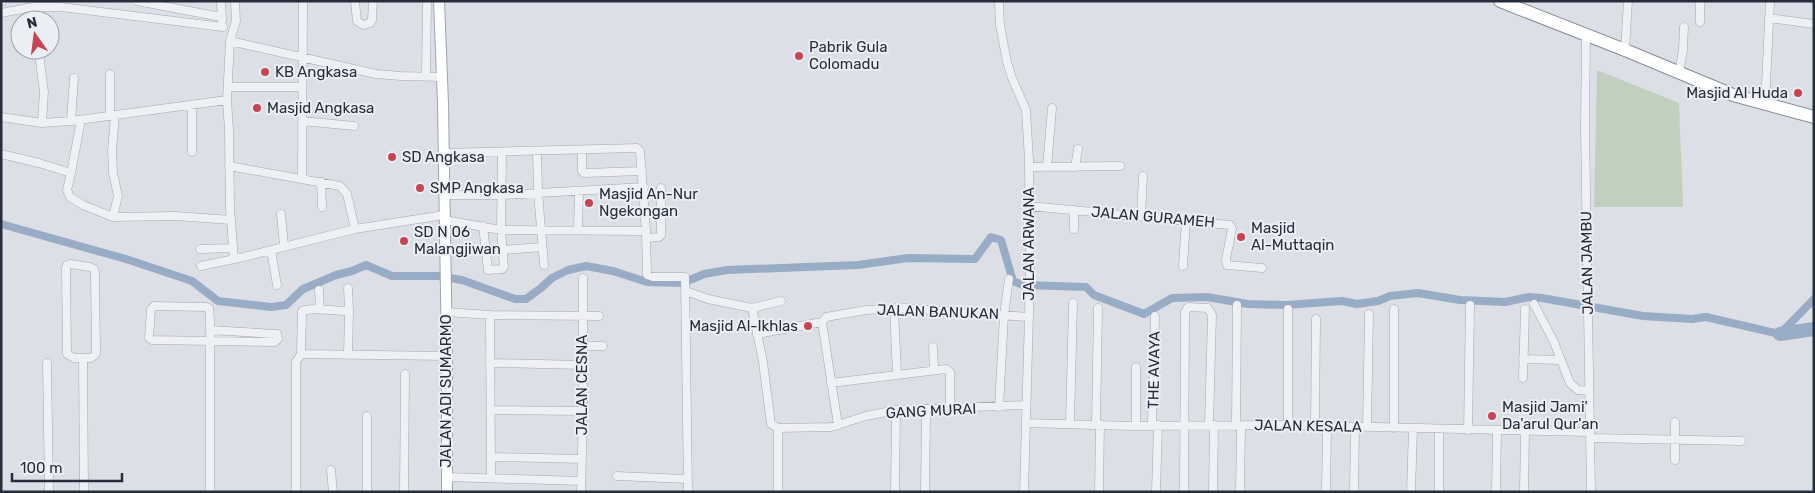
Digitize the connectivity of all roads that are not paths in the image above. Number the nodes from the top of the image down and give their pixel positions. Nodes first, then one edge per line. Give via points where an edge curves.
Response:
1 (137, 1) edge
2 (221, 1) edge
3 (235, 1) edge
4 (303, 1) edge
5 (355, 1) edge
6 (373, 1) edge
7 (427, 1) edge
8 (439, 1) edge
9 (999, 1) edge
10 (1500, 1) edge
11 (1628, 1) edge
12 (1700, 1) edge
13 (1770, 1) edge
14 (151, 2) edge
15 (1518, 5) edge
16 (1, 13) edge
17 (221, 17) junction
18 (1769, 18) junction
19 (1700, 22) dead end
20 (1814, 24) edge
21 (224, 27) junction
22 (1684, 27) dead end
23 (1586, 35) junction
24 (230, 38) junction
25 (1625, 50) junction
26 (303, 57) junction
27 (40, 60) edge
28 (110, 74) dead end
29 (1679, 74) junction
30 (426, 76) junction
31 (441, 76) junction
32 (74, 78) dead end
33 (228, 87) junction
34 (302, 87) junction
35 (227, 100) junction
36 (1765, 105) junction
37 (192, 106) junction
38 (1052, 108) dead end
39 (112, 116) junction
40 (1, 117) edge
41 (1814, 117) edge
42 (81, 120) junction
43 (302, 121) junction
44 (42, 122) junction
45 (71, 122) junction
46 (354, 126) dead end
47 (1078, 149) dead end
48 (582, 150) junction
49 (192, 152) dead end
50 (502, 152) junction
51 (537, 152) junction
52 (443, 153) junction
53 (1, 154) edge
54 (229, 166) junction
55 (1075, 166) junction
56 (1120, 166) dead end
57 (1029, 167) junction
58 (1047, 167) junction
59 (642, 171) junction
60 (71, 174) junction
61 (1143, 176) dead end
62 (302, 179) junction
63 (321, 182) junction
64 (644, 187) junction
65 (661, 188) dead end
66 (579, 191) junction
67 (538, 192) junction
68 (444, 195) junction
69 (502, 195) junction
70 (1029, 206) junction
71 (322, 207) dead end
72 (1074, 210) junction
73 (281, 214) dead end
74 (1141, 216) junction
75 (113, 217) junction
76 (444, 217) junction
77 (231, 220) junction
78 (1186, 220) junction
79 (483, 226) junction
80 (355, 229) junction
81 (578, 229) junction
82 (1074, 229) dead end
83 (501, 230) junction
84 (540, 230) junction
85 (646, 235) junction
86 (284, 246) junction
87 (232, 248) junction
88 (542, 248) junction
89 (200, 249) dead end
90 (271, 250) junction
91 (503, 250) junction
92 (234, 259) junction
93 (544, 265) dead end
94 (201, 266) dead end
95 (1183, 266) dead end
96 (1262, 268) dead end
97 (583, 278) dead end
98 (1009, 279) dead end
99 (277, 285) dead end
100 (348, 288) dead end
101 (686, 289) junction
102 (319, 290) dead end
103 (781, 301) dead end
104 (1073, 304) dead end
105 (1534, 304) dead end
106 (1237, 305) dead end
107 (1470, 305) dead end
108 (752, 308) junction
109 (894, 308) junction
110 (1098, 308) dead end
111 (1288, 309) dead end
112 (1394, 309) dead end
113 (1525, 309) dead end
114 (320, 310) junction
115 (349, 311) junction
116 (446, 312) junction
117 (490, 314) junction
118 (1369, 314) dead end
119 (1004, 315) junction
120 (582, 316) junction
121 (599, 316) dead end
122 (1155, 316) dead end
123 (1028, 317) junction
124 (1316, 318) dead end
125 (822, 322) junction
126 (210, 330) junction
127 (757, 334) junction
128 (210, 341) junction
129 (583, 346) junction
130 (603, 346) dead end
131 (933, 347) dead end
132 (301, 354) junction
133 (348, 355) junction
134 (447, 356) junction
135 (83, 358) junction
136 (1523, 359) junction
137 (1560, 360) junction
138 (47, 363) dead end
139 (490, 363) junction
140 (583, 365) junction
141 (1136, 367) dead end
142 (934, 370) junction
143 (405, 374) dead end
144 (897, 374) junction
145 (1522, 378) dead end
146 (831, 383) junction
147 (1589, 391) junction
148 (1026, 405) junction
149 (999, 407) junction
150 (950, 409) junction
151 (491, 410) junction
152 (896, 410) junction
153 (584, 412) junction
154 (926, 414) dead end
155 (367, 416) dead end
156 (1675, 422) dead end
157 (1070, 423) junction
158 (1026, 424) junction
159 (1098, 424) junction
160 (1155, 424) junction
161 (838, 425) junction
162 (1136, 425) junction
163 (1184, 425) junction
164 (1212, 425) junction
165 (1288, 425) junction
166 (1238, 426) junction
167 (1315, 427) junction
168 (1327, 427) junction
169 (1355, 427) junction
170 (1367, 427) junction
171 (778, 428) junction
172 (1394, 428) junction
173 (1412, 428) junction
174 (1440, 429) junction
175 (1468, 430) junction
176 (1497, 431) junction
177 (1526, 431) junction
178 (1590, 435) junction
179 (1675, 440) junction
180 (1741, 442) dead end
181 (491, 457) junction
182 (582, 459) junction
183 (1675, 460) dead end
184 (332, 470) dead end
185 (617, 476) dead end
186 (447, 477) junction
187 (491, 478) junction
188 (687, 479) junction
189 (581, 480) junction
190 (49, 492) edge
191 (84, 492) edge
192 (210, 492) edge
193 (296, 492) edge
194 (333, 492) edge
195 (367, 492) edge
196 (404, 492) edge
197 (447, 492) edge
198 (581, 492) edge
199 (688, 492) edge
200 (778, 492) edge
201 (895, 492) edge
202 (925, 492) edge
203 (1024, 492) edge
204 (1099, 492) edge
205 (1156, 492) edge
206 (1184, 492) edge
207 (1213, 492) edge
208 (1240, 492) edge
209 (1326, 492) edge
210 (1354, 492) edge
211 (1411, 492) edge
212 (1439, 492) edge
213 (1496, 492) edge
214 (1524, 492) edge
215 (1591, 492) edge

1 - 14 street
2 - 17 street
3 - 24 street via 236,20
4 - 26 street
5 - 6 street via 357,21 364,25 372,20
7 - 30 street
8 - 31 main road, JALAN ADI SUMARMO
9 - 57 street, JALAN ARWANA via 1007,62 1026,113
10 - 15 highway
11 - 25 street
12 - 19 street
13 - 18 street
14 - 17 street
15 - 23 highway
16 - 21 street via 32,7 61,7
17 - 21 street
18 - 20 street
18 - 36 street
21 - 24 street
22 - 29 street
23 - 25 highway
23 - 147 street, JALAN JAMBU
24 - 26 street
24 - 33 street
25 - 29 highway
26 - 30 street via 376,74
26 - 34 street
27 - 44 street via 44,85
28 - 39 street
29 - 36 highway
30 - 31 street
31 - 52 main road, JALAN ADI SUMARMO
32 - 45 street
33 - 34 street
33 - 35 street
34 - 43 street
35 - 37 street
35 - 54 street
36 - 41 highway
37 - 39 street
37 - 49 street
38 - 58 street
39 - 42 street
39 - 75 street via 113,173 118,196
40 - 44 street
42 - 45 street
42 - 60 street
43 - 46 street
43 - 62 street
44 - 45 street
47 - 55 street
48 - 51 street
48 - 59 street via 637,148
48 - 59 street via 584,173
50 - 51 street
50 - 52 street
50 - 69 street
51 - 67 street
52 - 68 main road, JALAN ADI SUMARMO
53 - 60 street
54 - 62 street
54 - 77 street
55 - 56 street
55 - 58 street
57 - 58 street
57 - 70 street, JALAN ARWANA
59 - 64 street
60 - 75 street via 67,190 70,197
61 - 74 street
62 - 63 street
63 - 71 street
63 - 80 street via 344,190
64 - 66 street
64 - 85 street
65 - 85 street via 661,235
66 - 67 street
66 - 81 street
67 - 69 street
67 - 84 street
68 - 69 street
68 - 76 main road, JALAN ADI SUMARMO
69 - 83 street
70 - 72 street, JALAN GURAMEH
70 - 123 street, JALAN ARWANA
72 - 74 street, JALAN GURAMEH
72 - 82 street
73 - 86 street
74 - 78 street, JALAN GURAMEH
75 - 77 street via 176,216
76 - 79 street
76 - 80 street
76 - 116 main road, JALAN ADI SUMARMO
77 - 87 street
78 - 95 street
78 - 96 street, JALAN GURAMEH via 1230,225 1227,265
79 - 83 street
79 - 91 street via 488,270 504,268
80 - 86 street
81 - 84 street
81 - 85 street
83 - 84 street
83 - 91 street
84 - 88 street
85 - 101 street via 647,275 685,277
86 - 90 street
87 - 89 street
87 - 92 street
88 - 91 street
88 - 93 street
90 - 92 street
90 - 99 street
92 - 94 street
97 - 120 street, JALAN CESNA
98 - 119 street
100 - 115 street
101 - 108 street via 708,299
101 - 188 street
102 - 114 street
103 - 108 street
104 - 157 street
105 - 137 street
106 - 166 street
107 - 175 street
108 - 127 street
109 - 119 street, JALAN BANUKAN
109 - 125 street, JALAN BANUKAN via 826,317
109 - 144 street
110 - 159 street
111 - 165 street
112 - 172 street
113 - 136 street
114 - 115 street
114 - 132 street via 302,311
115 - 133 street
116 - 117 street
116 - 134 main road, JALAN ADI SUMARMO
117 - 120 street
117 - 139 street
118 - 170 street
119 - 123 street, JALAN BANUKAN
119 - 149 street
120 - 121 street
120 - 129 street, JALAN CESNA
122 - 160 street, THE AVAYA
123 - 148 street, JALAN ARWANA
124 - 167 street
125 - 127 street, JALAN BANUKAN
125 - 146 street
126 - 128 street
126 - 128 street via 277,334 278,339 275,342
126 - 128 street via 206,306 154,306 151,309 149,338 152,340
127 - 171 street via 771,424
128 - 192 street
129 - 130 street
129 - 140 street, JALAN CESNA
131 - 142 street
132 - 133 street
132 - 193 street via 296,362
133 - 134 street
134 - 186 main road, JALAN ADI SUMARMO
135 - 135 street via 96,354 94,269 70,264 66,268 66,350 69,356
135 - 191 street
136 - 137 street
136 - 145 street
137 - 147 street via 1574,388
138 - 190 street
139 - 140 street
139 - 151 street
140 - 153 street, JALAN CESNA
141 - 162 street
142 - 144 street
142 - 150 street via 950,372
143 - 196 street
144 - 146 street
146 - 161 street
147 - 178 street, JALAN JAMBU
148 - 149 street, GANG MURAI
148 - 158 street, JALAN ARWANA
149 - 150 street, GANG MURAI
150 - 152 street, GANG MURAI
151 - 153 street
151 - 181 street
152 - 161 street, GANG MURAI
152 - 201 street
153 - 182 street, JALAN CESNA
154 - 202 street
155 - 195 street
156 - 179 street
157 - 158 street, JALAN KESALA
157 - 159 street, JALAN KESALA
158 - 203 street, JALAN ARWANA
159 - 162 street, JALAN KESALA
159 - 204 street
160 - 162 street, JALAN KESALA
160 - 163 street, JALAN KESALA
160 - 205 street, THE AVAYA
161 - 171 street, GANG MURAI
163 - 164 street, JALAN KESALA
163 - 164 street via 1184,312 1191,307 1208,308 1212,315
163 - 206 street
164 - 166 street, JALAN KESALA
164 - 207 street
165 - 166 street, JALAN KESALA
165 - 167 street, JALAN KESALA
166 - 208 street
167 - 168 street, JALAN KESALA
168 - 169 street, JALAN KESALA
168 - 209 street
169 - 170 street, JALAN KESALA
169 - 210 street
170 - 172 street, JALAN KESALA
171 - 200 street
172 - 173 street, JALAN KESALA
173 - 174 street, JALAN KESALA
173 - 211 street
174 - 175 street, JALAN KESALA
174 - 212 street
175 - 176 street, JALAN KESALA
176 - 177 street, JALAN KESALA
176 - 213 street
177 - 178 street, JALAN KESALA
177 - 214 street
178 - 179 street, JALAN KESALA
178 - 215 street, JALAN JAMBU
179 - 180 street, JALAN KESALA
179 - 183 street
181 - 182 street
181 - 187 street
182 - 189 street, JALAN CESNA
184 - 194 street
185 - 188 street
186 - 187 street
186 - 197 main road, JALAN ADI SUMARMO
187 - 189 street
188 - 199 street
189 - 198 street, JALAN CESNA

